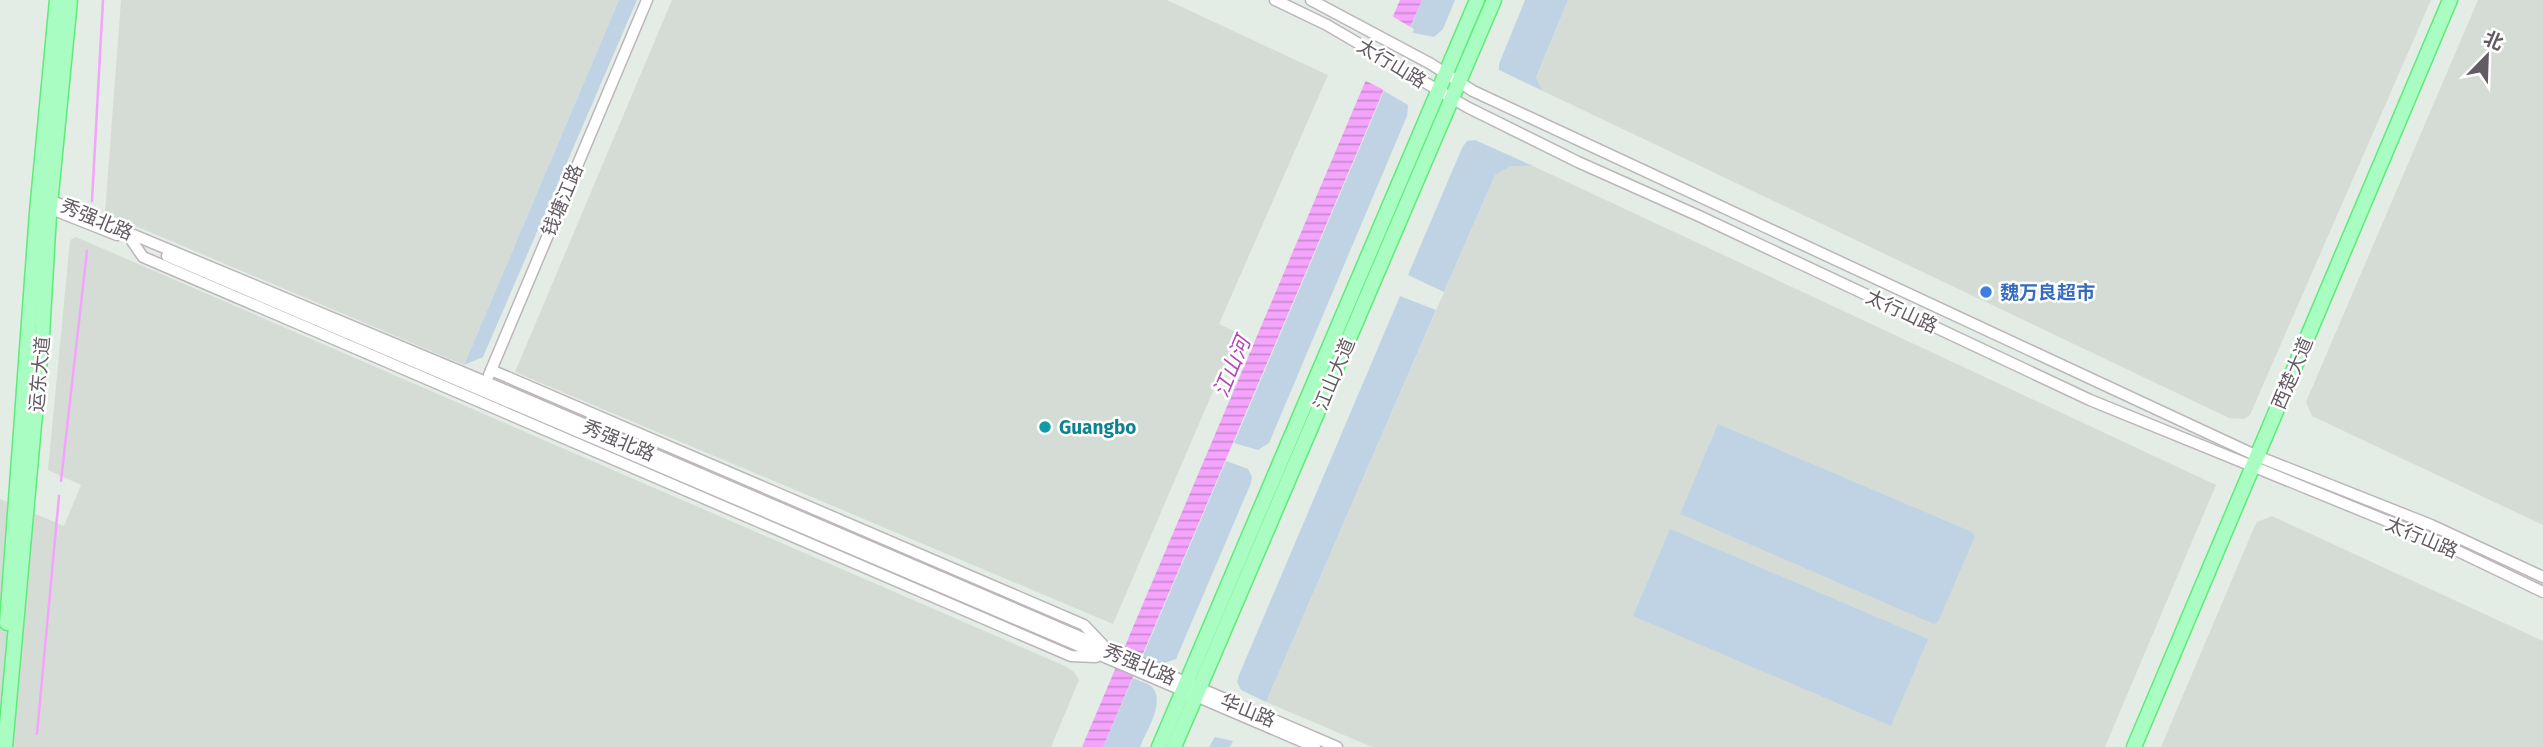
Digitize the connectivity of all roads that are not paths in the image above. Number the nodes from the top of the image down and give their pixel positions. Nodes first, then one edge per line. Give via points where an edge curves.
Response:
1 (57, 0) edge
2 (70, 0) edge
3 (647, 0) edge
4 (1275, 0) edge
5 (1311, 0) edge
6 (1477, 0) edge
7 (1494, 0) edge
8 (2450, 0) edge
9 (1447, 74) junction
10 (1460, 82) junction
11 (1439, 91) junction
12 (1453, 99) junction
13 (44, 202) junction
14 (132, 241) junction
15 (491, 370) junction
16 (484, 386) junction
17 (478, 401) junction
18 (2255, 462) junction
19 (2543, 578) edge
20 (2543, 592) edge
21 (1107, 654) junction
22 (1190, 690) junction
23 (0, 699) edge
24 (5, 747) edge
25 (1159, 747) edge
26 (1174, 747) edge
27 (1315, 747) edge
28 (1338, 747) edge
29 (2134, 747) edge

1 - 13 main road, 运东大道
2 - 13 main road, 运东大道
3 - 15 street, 钱塘江路
4 - 11 street, 太行山路
5 - 9 street, 太行山路
6 - 9 main road, 江山大道
7 - 10 main road, 江山大道
8 - 18 main road, 西楚大道
9 - 10 street, 太行山路
9 - 11 main road, 江山大道
10 - 12 main road, 江山大道
10 - 18 street, 太行山路
11 - 12 street, 太行山路
11 - 22 main road, 江山大道
12 - 18 street, 太行山路 via 1578,162 2078,394
12 - 22 main road, 江山大道
13 - 14 street, 秀强北路
13 - 16 street, 秀强北路
13 - 23 main road, 运东大道
13 - 24 main road, 运东大道 via 40,361
14 - 16 street, 秀强北路
14 - 17 street via 143,257
15 - 16 street, 钱塘江路
15 - 21 street via 1084,625
16 - 17 street, 钱塘江路
16 - 21 street, 秀强北路
17 - 21 street via 1071,656
18 - 19 street, 太行山路 via 2431,524
18 - 20 street, 太行山路
18 - 29 main road, 西楚大道
21 - 22 street, 秀强北路
22 - 25 main road, 江山大道
22 - 26 main road, 江山大道
22 - 27 street, 华山路
22 - 28 street, 华山路

